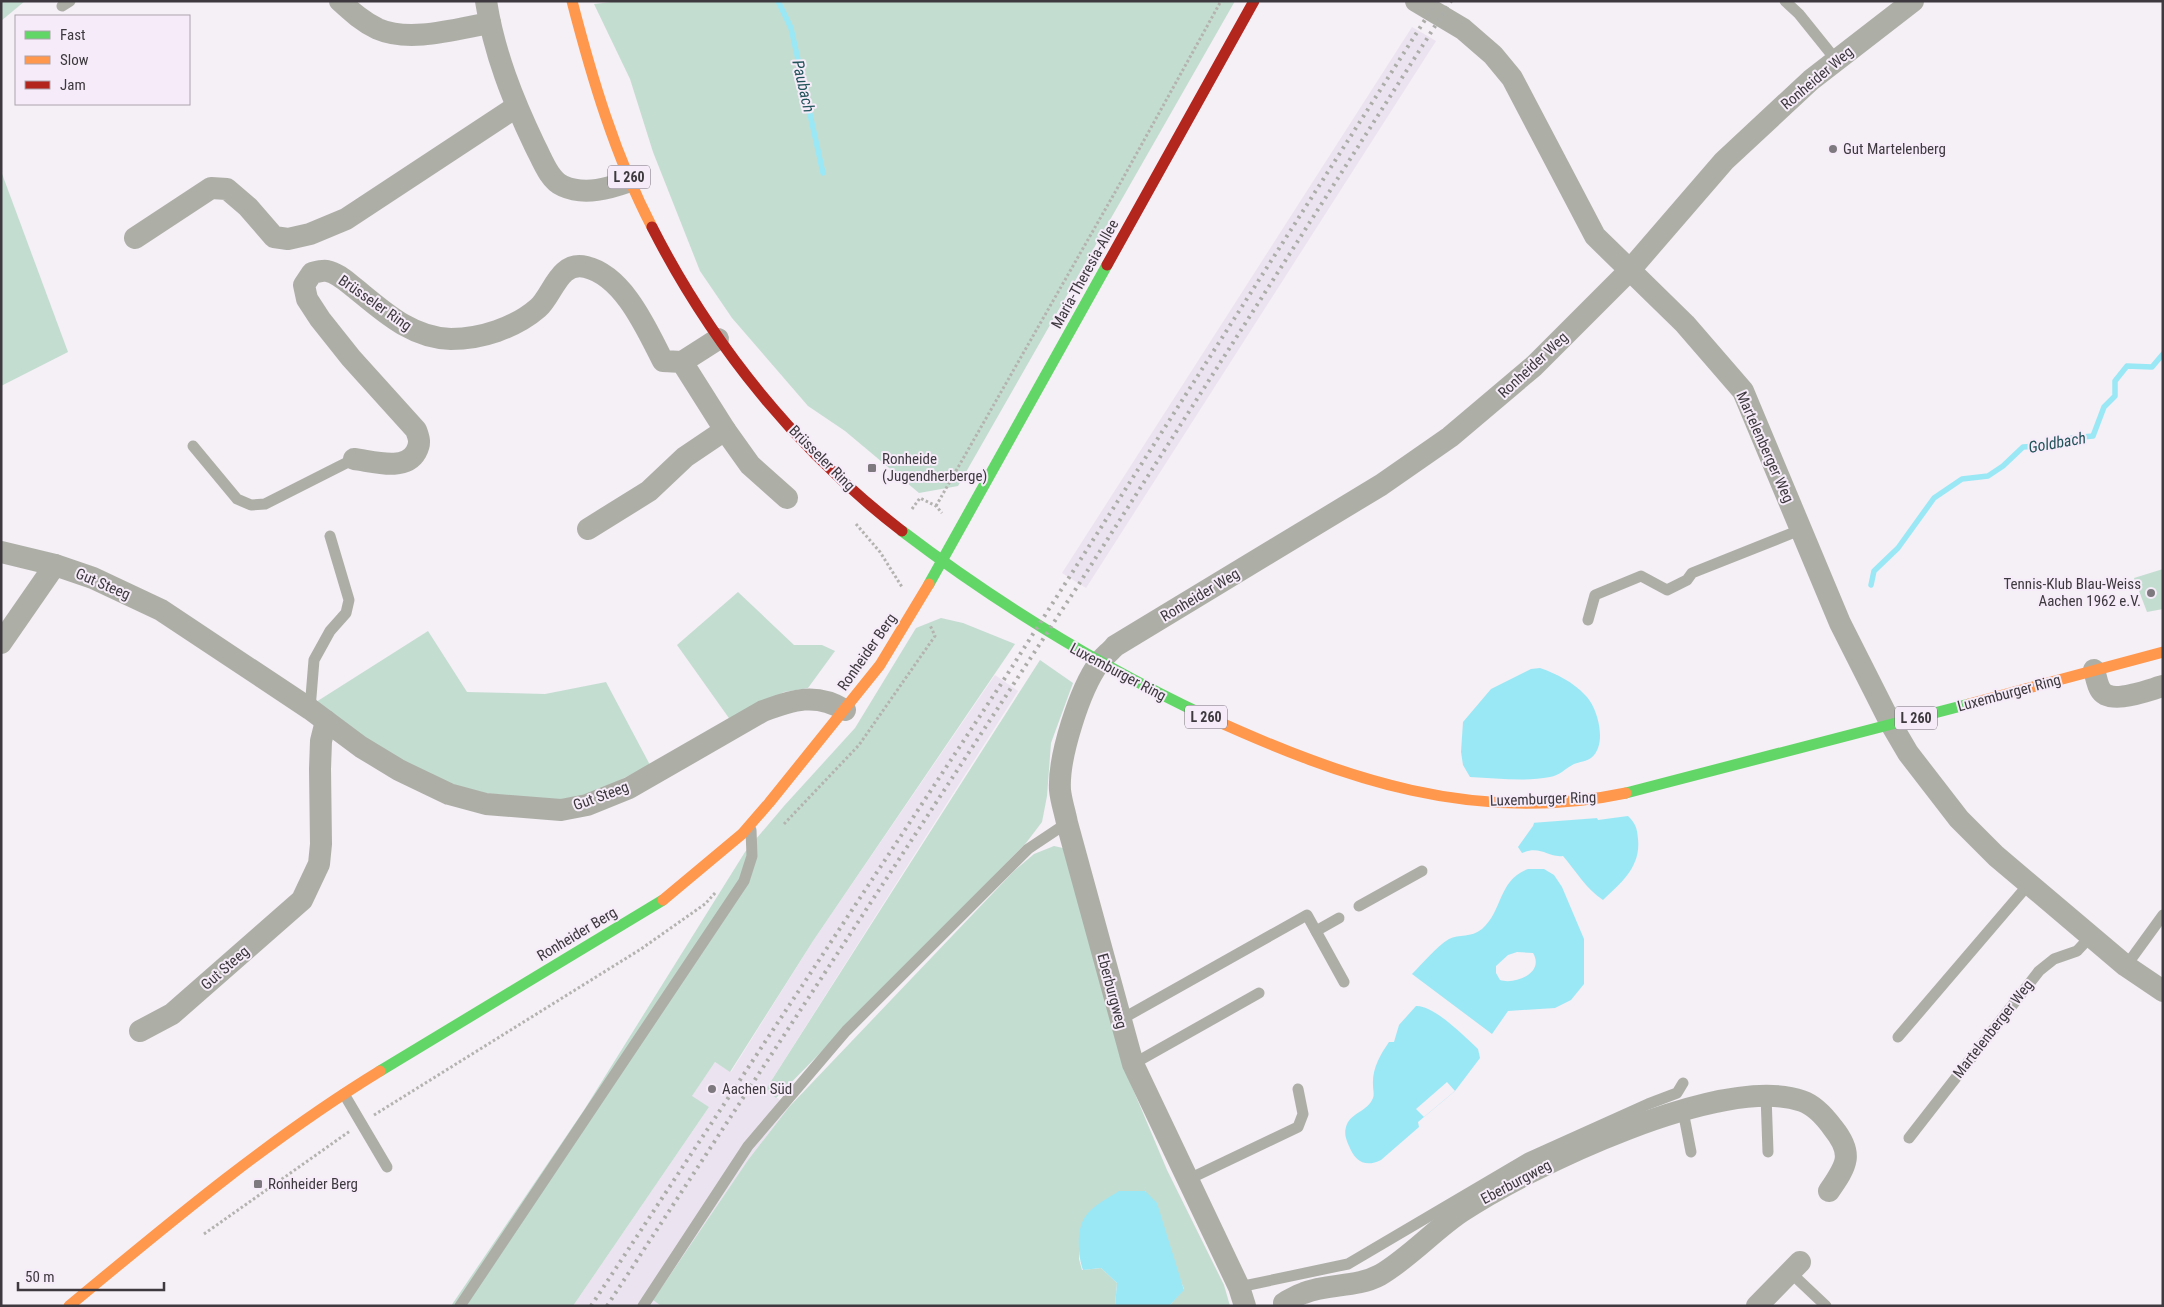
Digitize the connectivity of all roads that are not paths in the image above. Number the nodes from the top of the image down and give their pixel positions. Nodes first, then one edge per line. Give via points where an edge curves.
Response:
1 (340, 1) edge
2 (572, 1) edge
3 (1254, 1) edge
4 (1416, 1) edge
5 (1785, 1) edge
6 (1913, 1) edge
7 (488, 12) edge
8 (1836, 60) junction
9 (516, 107) junction
10 (630, 181) junction
11 (134, 238) dead end
12 (1629, 271) junction
13 (718, 339) junction
14 (682, 362) junction
15 (725, 430) junction
16 (193, 446) dead end
17 (354, 458) joint
18 (787, 498) dead end
19 (588, 529) dead end
20 (1800, 530) junction
21 (330, 536) dead end
22 (1, 552) edge
23 (942, 562) junction
24 (54, 565) junction
25 (1588, 620) dead end
26 (1, 643) edge
27 (2163, 652) edge
28 (1099, 663) junction
29 (2094, 670) junction
30 (2163, 686) edge
31 (845, 710) junction
32 (318, 715) junction
33 (1891, 724) junction
34 (751, 823) junction
35 (1067, 823) junction
36 (1422, 871) dead end
37 (2028, 885) junction
38 (1359, 906) dead end
39 (2163, 915) edge
40 (1339, 918) dead end
41 (1316, 931) junction
42 (2091, 936) junction
43 (2126, 966) junction
44 (1344, 982) dead end
45 (2163, 991) edge
46 (1259, 993) dead end
47 (1120, 1020) junction
48 (140, 1031) dead end
49 (1898, 1037) dead end
50 (1133, 1064) junction
51 (1683, 1083) dead end
52 (1298, 1089) dead end
53 (344, 1094) junction
54 (1766, 1095) junction
55 (1683, 1111) junction
56 (1909, 1138) dead end
57 (1691, 1152) dead end
58 (1768, 1152) dead end
59 (387, 1167) dead end
60 (1189, 1179) junction
61 (1829, 1191) dead end
62 (1795, 1267) joint
63 (1242, 1296) edge
64 (70, 1305) edge
65 (1288, 1305) edge
66 (460, 1306) edge
67 (643, 1306) edge
68 (1756, 1306) edge
69 (1826, 1306) edge

1 - 7 street via 362,20 379,30 396,34 418,34
2 - 10 main road, Brüsseler Ring / L 260 via 601,106
3 - 23 main road, Maria-Theresia-Allee
4 - 12 street, Martelenberger Weg via 1463,29 1493,55 1512,78 1595,236
5 - 8 lane
6 - 8 street, Ronheider Weg
7 - 9 street
8 - 12 street, Ronheider Weg via 1724,161
9 - 10 street via 548,173 562,186 605,190
9 - 11 street via 346,219 310,234 288,239 274,237 228,189 211,188
10 - 13 main road, Brüsseler Ring / L 260 via 682,284
12 - 20 street, Martelenberger Weg via 1685,324 1743,391
12 - 28 street, Ronheider Weg via 1534,366 1450,437 1381,485 1115,646
13 - 14 street
13 - 23 main road, Brüsseler Ring / L 260 via 750,381 828,467
14 - 15 street
14 - 17 street, Brüsseler Ring via 663,361 627,297 603,274 585,266 570,268 558,279 539,308 512,326 450,339 419,334 392,318 341,277 327,271 312,273 304,285 311,306 351,358 416,430 419,438 419,446 412,459 403,463
15 - 18 street via 750,465
15 - 19 street via 685,457 649,491
16 - 17 lane via 237,499 251,505 265,504
20 - 25 lane via 1692,573 1687,580 1667,590 1641,576 1595,595
20 - 33 street, Martelenberger Weg via 1840,623
21 - 32 lane via 349,600 346,612 330,631 314,660
22 - 24 street, Gut Steeg
23 - 28 main road, Luxemburger Ring / L 260 via 1054,638
23 - 31 main road, Ronheider Berg via 880,665
24 - 26 street
24 - 32 street, Gut Steeg via 93,578 161,610
27 - 29 main road, Luxemburger Ring / L 260
28 - 33 main road, Luxemburger Ring / L 260 via 1204,716 1317,765 1410,792 1461,800 1517,803 1596,799 1668,784
28 - 35 street, Eberburgweg via 1069,729 1061,758 1060,790
29 - 30 street via 2100,691 2107,697 2121,697
29 - 33 main road, Luxemburger Ring / L 260
31 - 32 street, Gut Steeg via 831,701 800,699 785,702 629,788 561,810 486,804 449,794 399,770
31 - 34 main road, Ronheider Berg
32 - 48 street, Gut Steeg via 321,844 319,864 302,900 172,1014
33 - 37 street, Martelenberger Weg via 1908,753 1959,819
34 - 53 main road, Ronheider Berg via 672,894
34 - 66 lane via 752,856 744,881
35 - 47 street, Eberburgweg
35 - 67 lane via 1028,849 846,1031 748,1146
36 - 38 lane
37 - 42 street, Martelenberger Weg
37 - 49 lane
39 - 43 lane
40 - 41 lane
41 - 44 lane
41 - 47 lane via 1307,915
42 - 43 street, Martelenberger Weg
42 - 56 lane, Martelenberger Weg via 2082,948 2054,959 2039,970
43 - 45 street, Martelenberger Weg
46 - 50 lane
47 - 50 street, Eberburgweg
50 - 60 street, Eberburgweg
51 - 63 lane via 1677,1093 1528,1158 1348,1264
52 - 60 lane via 1303,1114 1298,1127
53 - 59 lane
53 - 64 main road, Ronheider Berg via 207,1192
54 - 55 street, Eberburgweg via 1727,1098
54 - 58 lane
54 - 61 street, Eberburgweg via 1803,1101 1818,1111 1840,1138 1846,1152 1846,1167
55 - 57 lane
55 - 65 street, Eberburgweg via 1628,1128 1500,1190 1460,1212 1382,1274 1366,1282 1304,1292
60 - 63 street, Eberburgweg
62 - 68 street
62 - 69 lane

